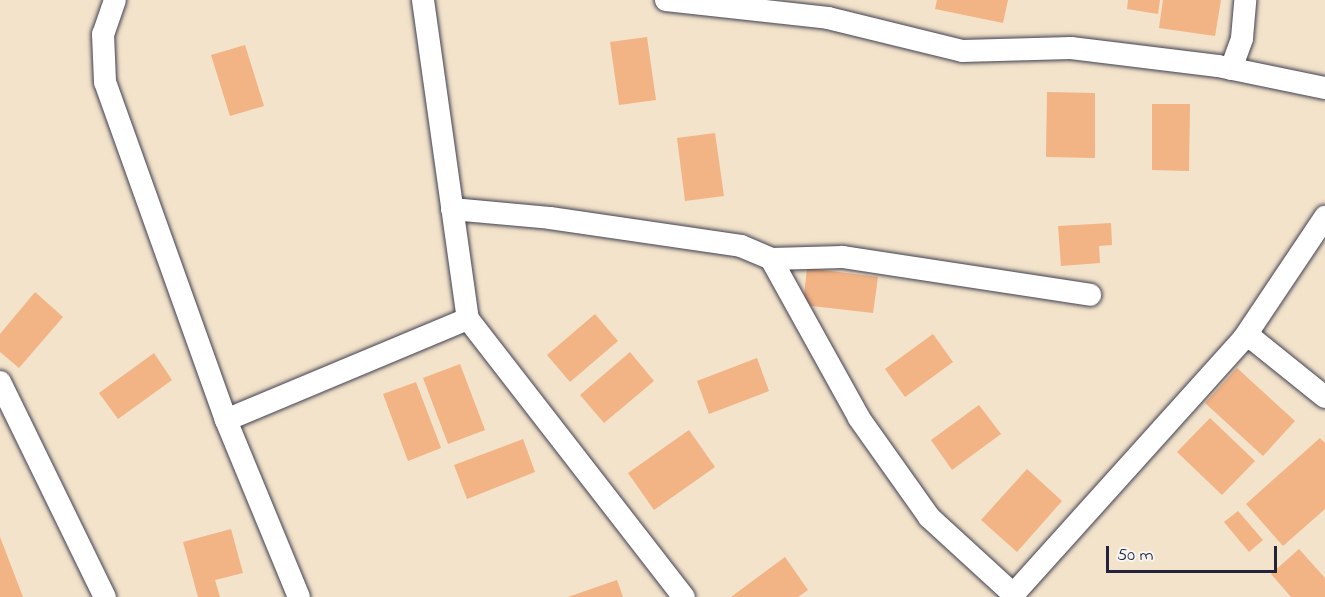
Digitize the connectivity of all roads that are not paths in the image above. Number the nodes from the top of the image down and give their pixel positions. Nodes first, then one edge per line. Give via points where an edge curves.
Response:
1 (115, 0) edge
2 (423, 0) edge
3 (666, 0) edge
4 (1245, 0) edge
5 (1231, 69) junction
6 (1325, 88) edge
7 (452, 209) junction
8 (1325, 217) edge
9 (771, 259) junction
10 (1090, 295) dead end
11 (468, 319) junction
12 (1244, 338) junction
13 (0, 382) edge
14 (1325, 397) edge
15 (226, 420) junction
16 (1012, 596) edge
17 (105, 597) edge
18 (299, 597) edge
19 (684, 597) edge

1 - 15 street via 103,34 105,82
2 - 7 street
3 - 5 street via 828,18 962,51 1071,48
4 - 5 street via 1242,38
5 - 6 street
7 - 9 street via 550,218 741,246
7 - 11 street
8 - 12 street
9 - 10 street via 843,257
9 - 16 street via 859,418 929,517
11 - 15 street
11 - 19 street
12 - 14 street via 1254,340
12 - 16 street
13 - 17 street
15 - 18 street

